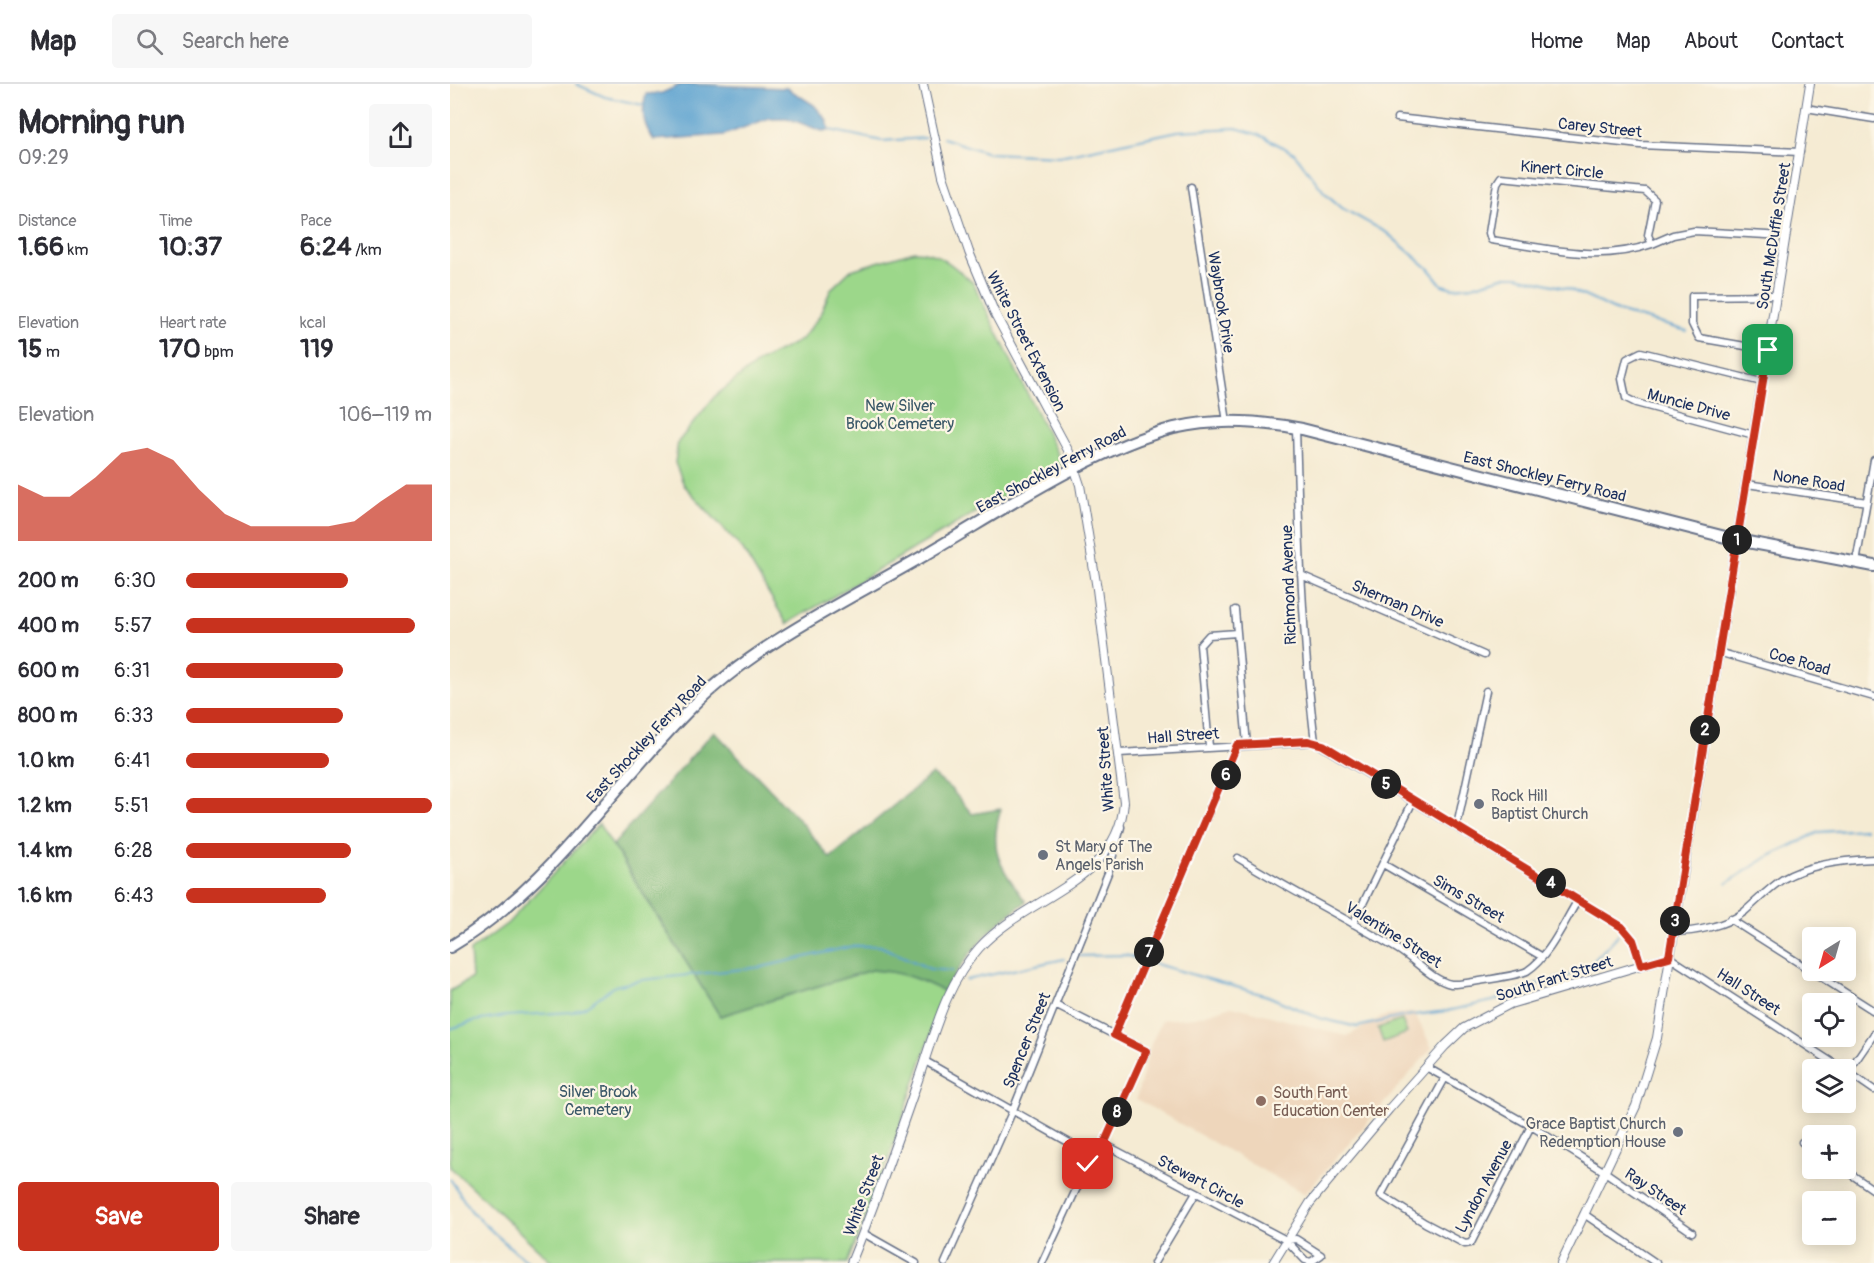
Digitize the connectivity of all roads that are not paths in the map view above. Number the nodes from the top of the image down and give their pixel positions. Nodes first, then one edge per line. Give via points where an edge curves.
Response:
1 (923, 84) edge
2 (1810, 84) edge
3 (1806, 108) junction
4 (1397, 118) dead end
5 (1874, 119) edge
6 (1800, 152) junction
7 (1191, 187) dead end
8 (1785, 236) junction
9 (1652, 244) junction
10 (1777, 295) junction
11 (1768, 350) junction
12 (1762, 382) junction
13 (1227, 422) junction
14 (1296, 428) junction
15 (1754, 435) junction
16 (1874, 460) edge
17 (1076, 469) junction
18 (1747, 484) junction
19 (1867, 502) junction
20 (1737, 540) junction
21 (1856, 563) junction
22 (1874, 566) edge
23 (1301, 575) junction
24 (1236, 610) dead end
25 (1238, 633) junction
26 (1718, 652) junction
27 (1484, 655) dead end
28 (1486, 691) dead end
29 (1874, 697) edge
30 (1315, 742) junction
31 (1237, 745) junction
32 (1247, 745) junction
33 (1209, 747) junction
34 (1119, 753) junction
35 (1413, 801) junction
36 (1121, 824) junction
37 (1457, 826) junction
38 (1238, 858) dead end
39 (1874, 859) edge
40 (1383, 864) junction
41 (1578, 900) junction
42 (1730, 919) junction
43 (1353, 924) junction
44 (1673, 932) junction
45 (450, 947) edge
46 (1541, 956) junction
47 (1669, 957) junction
48 (1641, 965) junction
49 (1055, 1005) junction
50 (1874, 1011) edge
51 (1114, 1035) junction
52 (1873, 1038) edge
53 (1827, 1059) edge
54 (1856, 1059) edge
55 (925, 1061) junction
56 (1426, 1067) junction
57 (1445, 1078) junction
58 (1856, 1078) edge
59 (1874, 1090) edge
60 (1013, 1110) junction
61 (1531, 1126) junction
62 (1104, 1144) junction
63 (1089, 1159) junction
64 (1605, 1172) junction
65 (1856, 1178) edge
66 (1874, 1190) edge
67 (1196, 1193) junction
68 (1584, 1214) junction
69 (1692, 1232) dead end
70 (863, 1233) junction
71 (1286, 1240) junction
72 (851, 1263) edge
73 (916, 1263) edge
74 (945, 1263) edge
75 (1042, 1263) edge
76 (1154, 1263) edge
77 (1274, 1263) edge
78 (1562, 1263) edge
79 (1656, 1263) edge

1 - 17 street, White Street Extension via 944,176 969,252 995,314
2 - 3 street, South McDuffie Street
3 - 5 street
3 - 6 street, South McDuffie Street
4 - 6 street, Carey Street via 1640,145
6 - 8 street, South McDuffie Street
7 - 13 street, Waybrook Drive
8 - 9 street, Kinert Circle via 1694,231
8 - 10 street, South McDuffie Street
9 - 9 street, Kinert Circle via 1599,255 1491,240 1497,183 1501,177 1645,191 1655,200 1648,235
10 - 11 street, South McDuffie Street
10 - 11 street via 1692,296 1692,324 1699,338
11 - 12 street, South McDuffie Street
12 - 15 street, South McDuffie Street
12 - 15 street, Muncie Drive via 1641,352 1624,365 1623,391 1636,404
13 - 14 highway, East Shockley Ferry Road
13 - 17 highway, East Shockley Ferry Road via 1155,434
14 - 20 highway, East Shockley Ferry Road
14 - 23 street, Richmond Avenue
15 - 18 street, South McDuffie Street
16 - 19 street
17 - 34 street, White Street via 1087,520
17 - 45 highway, East Shockley Ferry Road via 791,633 733,672 680,720 532,885
18 - 19 street, None Road
18 - 20 street, South McDuffie Street
19 - 21 street
20 - 21 highway, East Shockley Ferry Road
20 - 26 street, South McDuffie Street
21 - 22 highway, East Shockley Ferry Road
23 - 27 street, Sherman Drive
23 - 30 street, Richmond Avenue via 1302,632
24 - 25 street
25 - 32 street
25 - 33 street via 1209,635 1200,645
26 - 29 street, Coe Road
26 - 44 street, South McDuffie Street
28 - 37 street
30 - 32 street, Hall Street
30 - 35 street
31 - 32 street, Hall Street
31 - 33 street, Hall Street
31 - 51 street
33 - 34 street, Hall Street
34 - 36 street, White Street via 1124,801
35 - 37 street
35 - 40 street
36 - 49 street, Spencer Street via 1116,853
36 - 55 street, White Street via 1094,865 1002,927 966,963 940,1011
37 - 41 street
38 - 43 street, Valentine Street
39 - 42 street via 1798,872 1781,880
40 - 43 street
40 - 46 street, Sims Street
41 - 46 street, Valentine Street
41 - 48 street via 1629,933
42 - 44 street via 1704,929
42 - 50 street
43 - 46 street, Valentine Street via 1452,984 1521,974
44 - 47 street, South McDuffie Street
47 - 48 street, South Fant Street
47 - 53 street, Hall Street
47 - 64 street, South McDuffie Street via 1648,1073
48 - 56 street, South Fant Street via 1494,1011 1464,1028
49 - 51 street
49 - 60 street, Spencer Street
51 - 62 street via 1146,1051
52 - 54 street
55 - 60 street
55 - 70 street, White Street
56 - 57 street, Ray Street
56 - 71 street, South Fant Street via 1310,1203
57 - 61 street, Ray Street
57 - 61 street, Lyndon Avenue via 1382,1195 1425,1224 1465,1244 1471,1243
58 - 59 street, Hall Street
60 - 63 street via 1084,1151
60 - 74 street, Spencer Street
61 - 64 street, Ray Street
62 - 63 street
62 - 67 street, Stewart Circle
63 - 75 street
64 - 68 street, South McDuffie Street
64 - 69 street, Ray Street
65 - 66 street
67 - 71 street, Stewart Circle
67 - 76 street
68 - 78 street, South McDuffie Street
68 - 79 street
70 - 72 street, White Street
70 - 73 street
71 - 71 street, Stewart Circle via 1305,1260 1311,1262 1321,1255 1296,1239
71 - 77 street, South Fant Street

